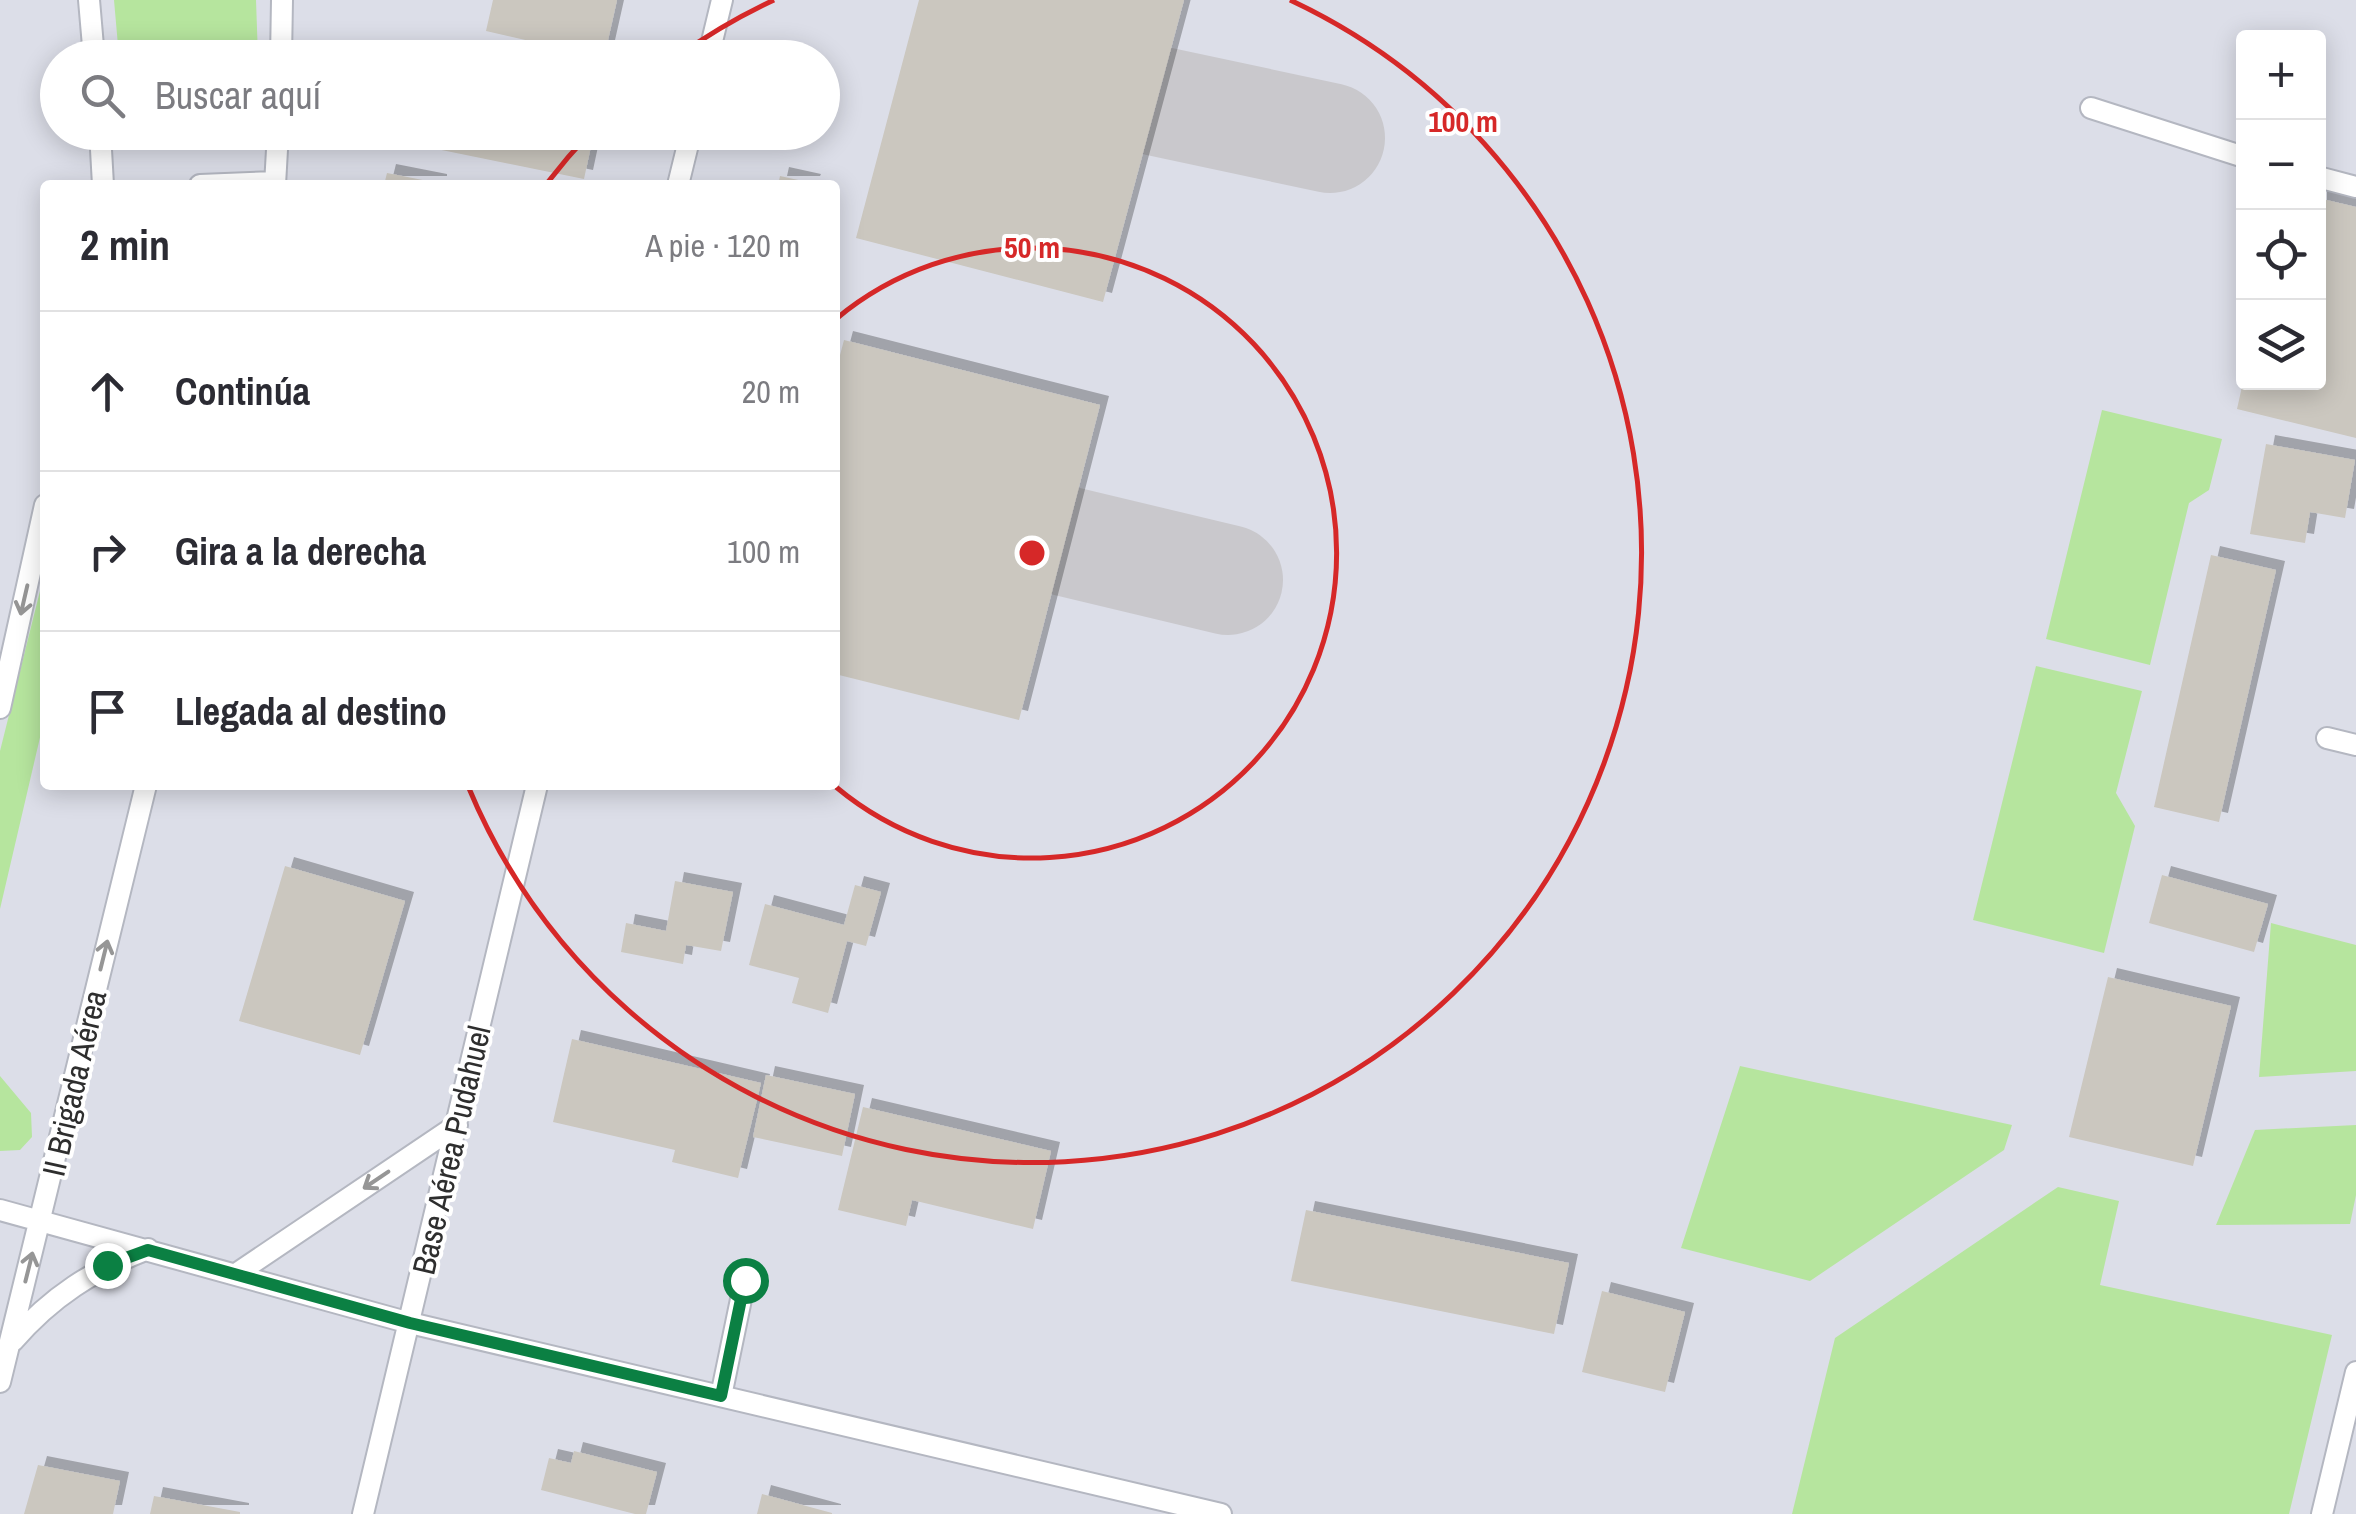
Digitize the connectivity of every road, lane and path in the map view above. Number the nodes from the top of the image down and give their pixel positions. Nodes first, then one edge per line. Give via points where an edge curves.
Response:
1 (89, 0) edge
2 (282, 0) edge
3 (722, 0) edge
4 (92, 40) edge
5 (281, 40) edge
6 (712, 40) edge
7 (2091, 108) dead end
8 (101, 150) edge
9 (277, 150) edge
10 (686, 150) edge
11 (2236, 155) edge
12 (2326, 179) edge
13 (103, 180) edge
14 (275, 180) edge
15 (679, 180) edge
16 (2356, 187) edge
17 (40, 528) edge
18 (0, 708) edge
19 (2328, 738) dead end
20 (2356, 745) edge
21 (145, 790) edge
22 (536, 790) edge
23 (457, 1125) junction
24 (0, 1210) edge
25 (41, 1220) junction
26 (148, 1250) junction
27 (236, 1274) junction
28 (745, 1280) dead end
29 (410, 1323) junction
30 (9, 1347) junction
31 (2356, 1372) edge
32 (0, 1382) edge
33 (721, 1396) junction
34 (363, 1514) edge
35 (1221, 1514) edge
36 (2322, 1514) edge

1 - 4 lane
2 - 5 lane
3 - 6 lane
7 - 11 lane
8 - 13 lane
9 - 14 lane
10 - 15 lane
12 - 16 lane
17 -> 18 lane
19 - 20 lane
25 -> 21 lane, II Brigada Aérea
22 - 23 lane, Base Aérea Pudahuel
23 -> 27 lane
23 - 29 lane, Base Aérea Pudahuel
24 - 25 lane
25 - 26 lane
30 -> 25 lane, II Brigada Aérea
26 - 27 lane
26 - 30 lane via 70,1287
27 - 29 lane
28 - 33 lane
29 - 33 lane
29 - 34 lane, Base Aérea Pudahuel
30 - 32 lane, II Brigada Aérea
31 - 36 lane
33 - 35 lane

